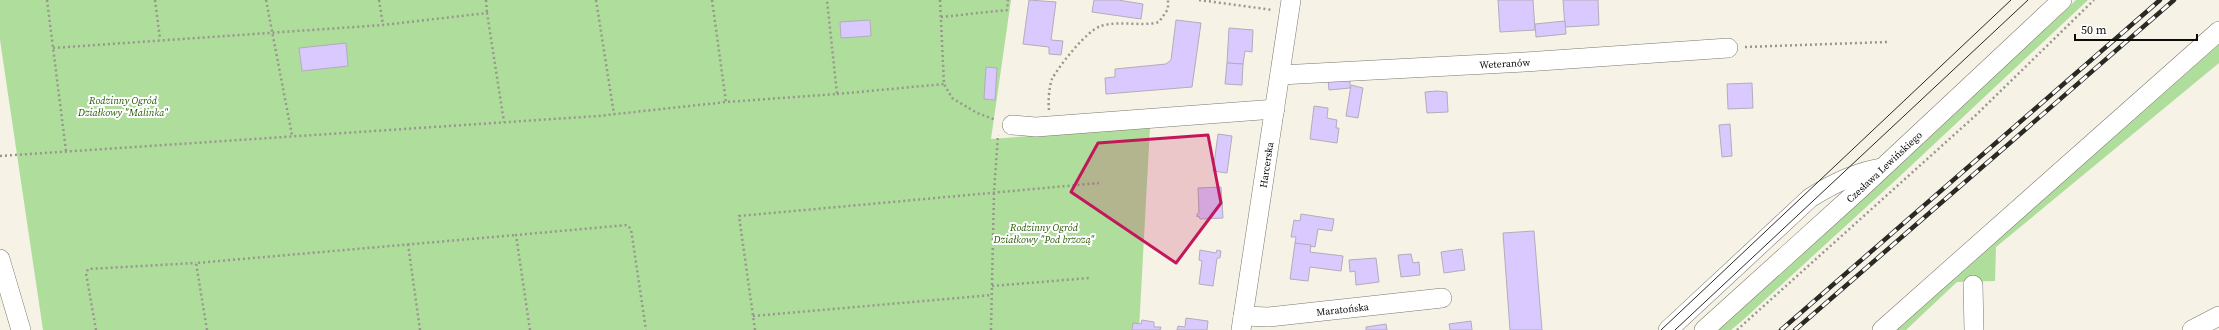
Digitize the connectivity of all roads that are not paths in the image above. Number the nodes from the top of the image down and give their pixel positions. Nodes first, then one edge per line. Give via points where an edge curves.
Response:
1 (2062, 0) edge
2 (1290, 6) edge
3 (2219, 32) edge
4 (1728, 48) road end
5 (1280, 75) junction
6 (1275, 109) junction
7 (1003, 128) road end
8 (1884, 167) junction
9 (0, 259) edge
10 (1973, 285) dead end
11 (1442, 298) dead end
12 (2219, 316) edge
13 (1242, 323) edge
14 (21, 330) edge
15 (1668, 330) edge
16 (1704, 330) edge
17 (1882, 330) edge
18 (1974, 330) edge
19 (2192, 330) edge

1 - 8 street, Czesława Lewińskiego
2 - 5 street, Harcerska
3 - 17 street
4 - 5 street, Weteranów via 1532,62
5 - 6 street, Harcerska
6 - 7 street
6 - 13 street, Harcerska
8 - 15 street via 1830,185 1810,198
8 - 16 street, Czesława Lewińskiego
9 - 14 street
10 - 18 street
11 - 13 street, Maratońska via 1269,317
12 - 19 street

